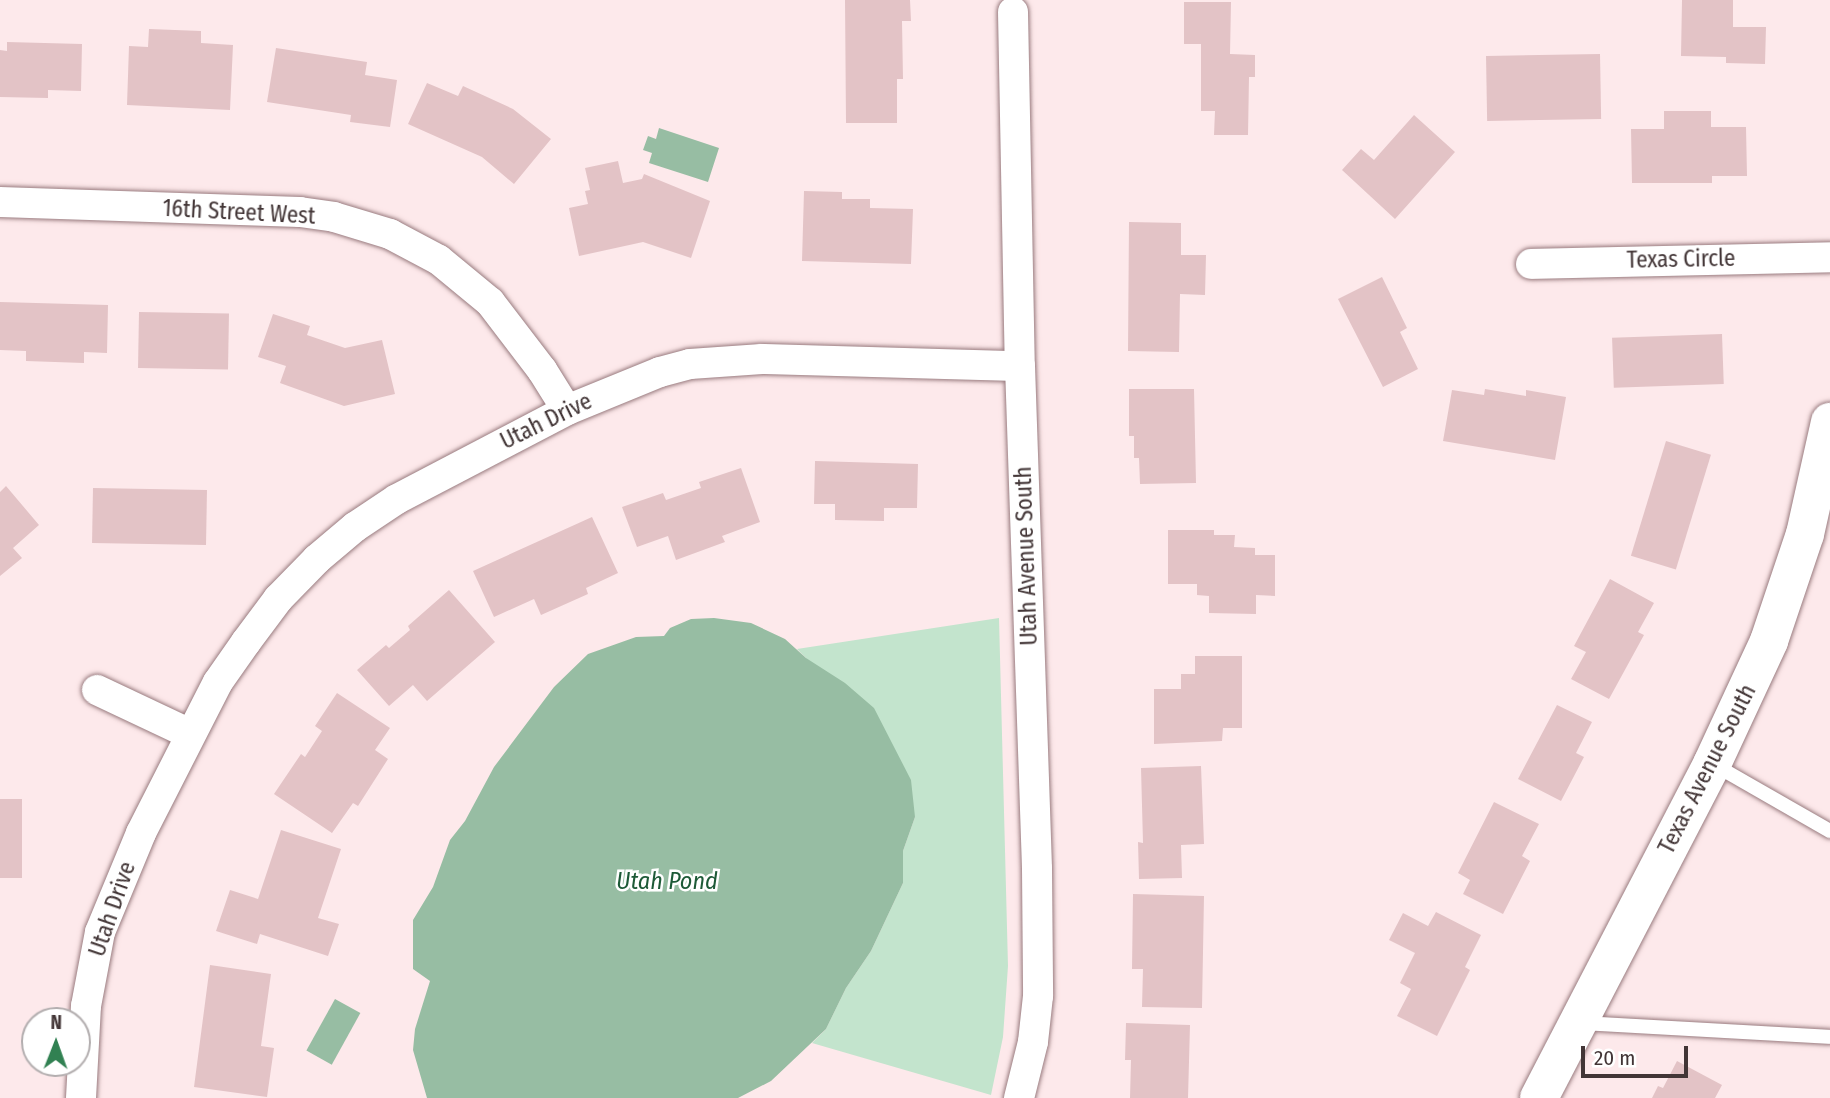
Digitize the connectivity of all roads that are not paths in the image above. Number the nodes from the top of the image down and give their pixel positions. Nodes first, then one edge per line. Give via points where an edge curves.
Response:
1 (1013, 12) dead end
2 (0, 202) edge
3 (1830, 257) edge
4 (1531, 264) dead end
5 (1020, 366) junction
6 (567, 410) junction
7 (1830, 422) edge
8 (97, 690) dead end
9 (190, 734) junction
10 (1712, 764) junction
11 (1830, 831) edge
12 (1577, 1023) junction
13 (1830, 1037) edge
14 (81, 1098) edge
15 (1019, 1098) edge
16 (1539, 1098) edge

1 - 5 street, Utah Avenue South
2 - 6 street, 16th Street West via 300,212 390,234 439,260 490,302
3 - 4 street, Texas Circle
5 - 6 street, Utah Drive via 728,360 660,372
5 - 15 street, Utah Avenue South via 1038,996 1033,1042
6 - 9 street, Utah Drive via 397,499 317,559 246,642
7 - 10 street, Texas Avenue South via 1811,534 1769,641
8 - 9 street
9 - 14 street, Utah Drive via 135,845 100,932 86,1006
10 - 11 lane
10 - 12 street, Texas Avenue South
12 - 13 lane
12 - 16 street, Texas Avenue South

